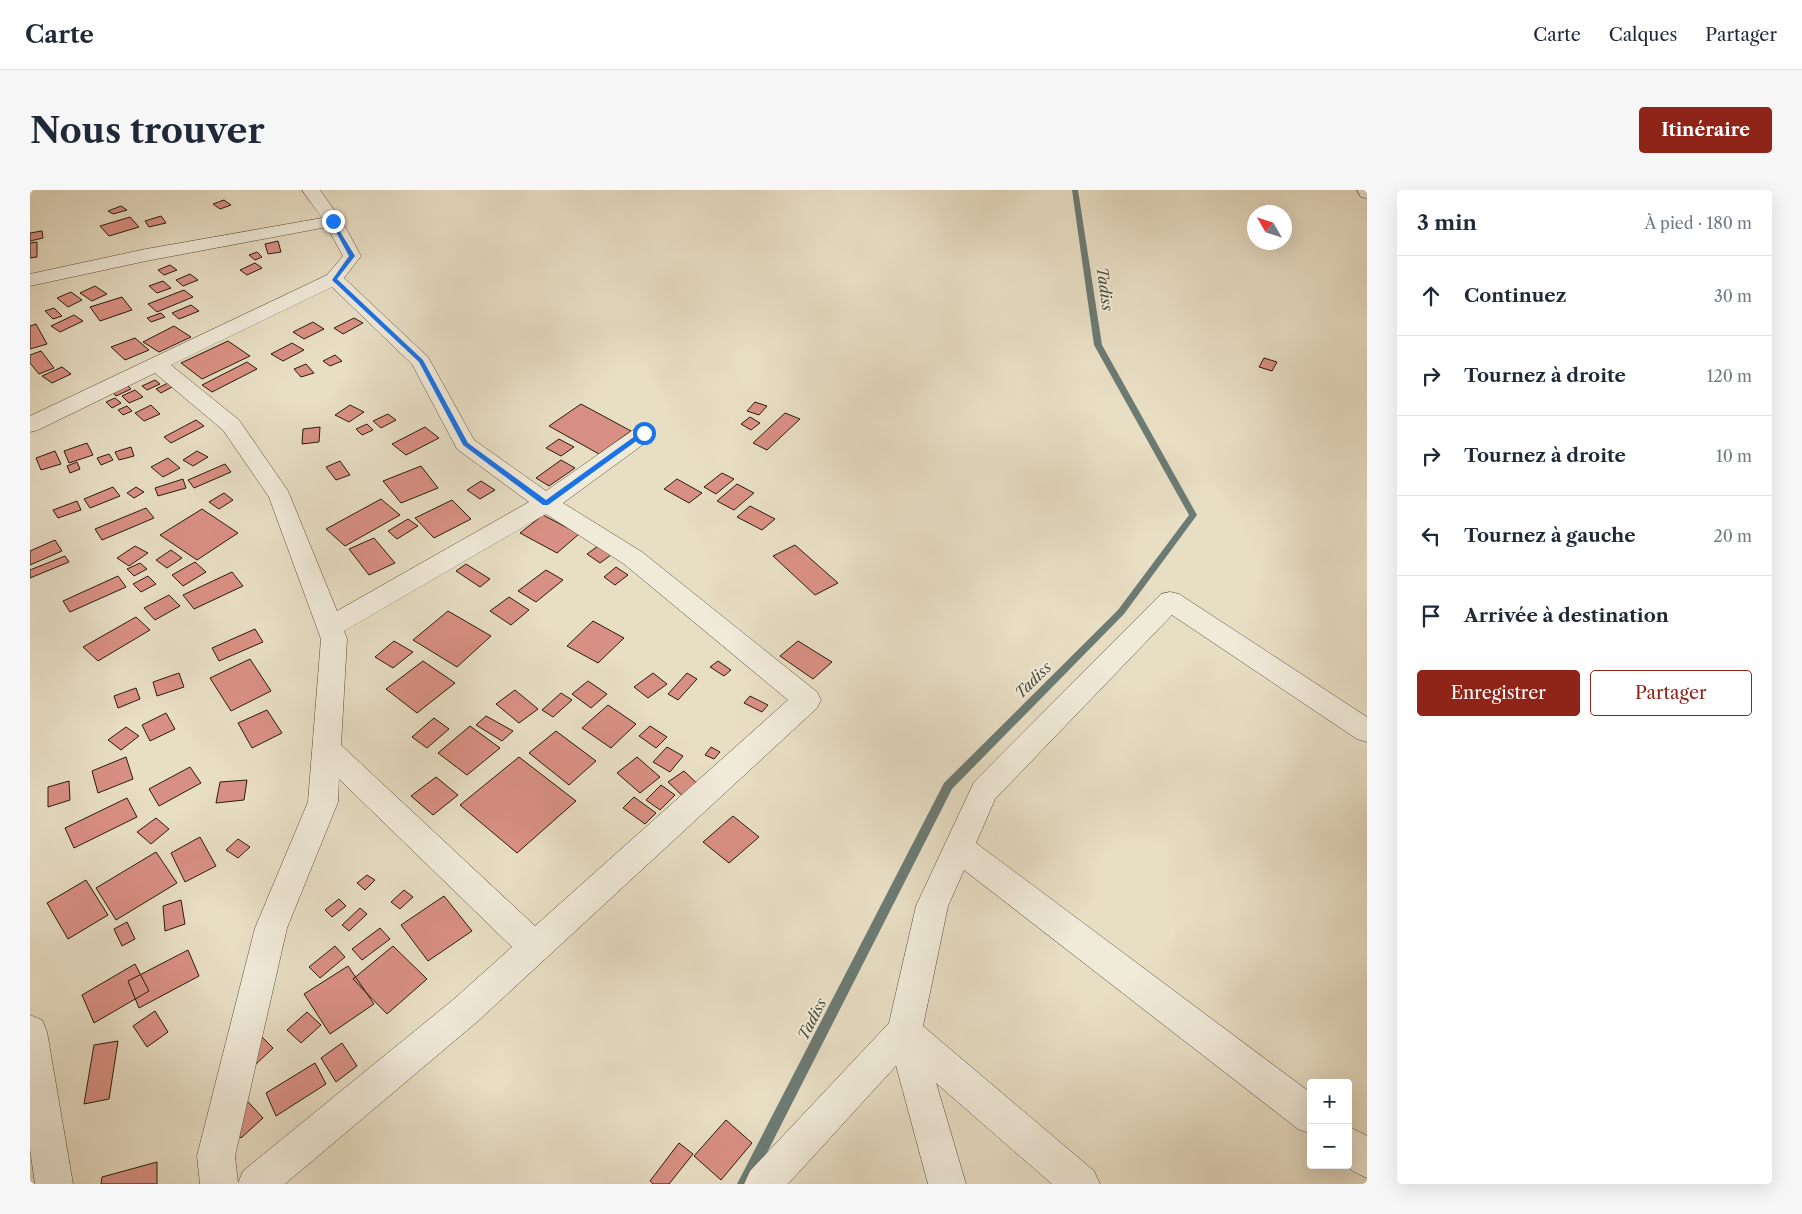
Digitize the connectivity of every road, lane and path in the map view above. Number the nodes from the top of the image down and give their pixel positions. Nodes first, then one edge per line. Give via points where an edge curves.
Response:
1 (311, 190) edge
2 (333, 221) junction
3 (334, 279) junction
4 (30, 280) edge
5 (156, 364) junction
6 (30, 424) edge
7 (644, 433) dead end
8 (546, 503) junction
9 (330, 627) junction
10 (1367, 731) edge
11 (326, 748) junction
12 (959, 848) junction
13 (536, 948) junction
14 (30, 1032) edge
15 (904, 1032) junction
16 (1307, 1113) edge
17 (1352, 1147) edge
18 (1367, 1159) edge
19 (54, 1184) edge
20 (219, 1184) edge
21 (256, 1184) edge
22 (764, 1184) edge
23 (947, 1184) edge
24 (1081, 1184) edge

1 - 2 street
2 - 3 street via 352,256
2 - 4 street via 146,254
3 - 5 street
3 - 8 street via 421,361 465,444
5 - 6 street
5 - 9 street via 231,425 280,496
7 - 8 street
8 - 9 street
8 - 13 street via 633,558 807,700
9 - 11 street via 334,639
10 - 12 street via 1170,601 984,791
11 - 13 street
11 - 20 street via 323,802 271,928 216,1156
12 - 15 street via 932,906
12 - 16 street
13 - 21 street
14 - 19 street
15 - 22 street
15 - 23 street
15 - 24 street
17 - 18 street

